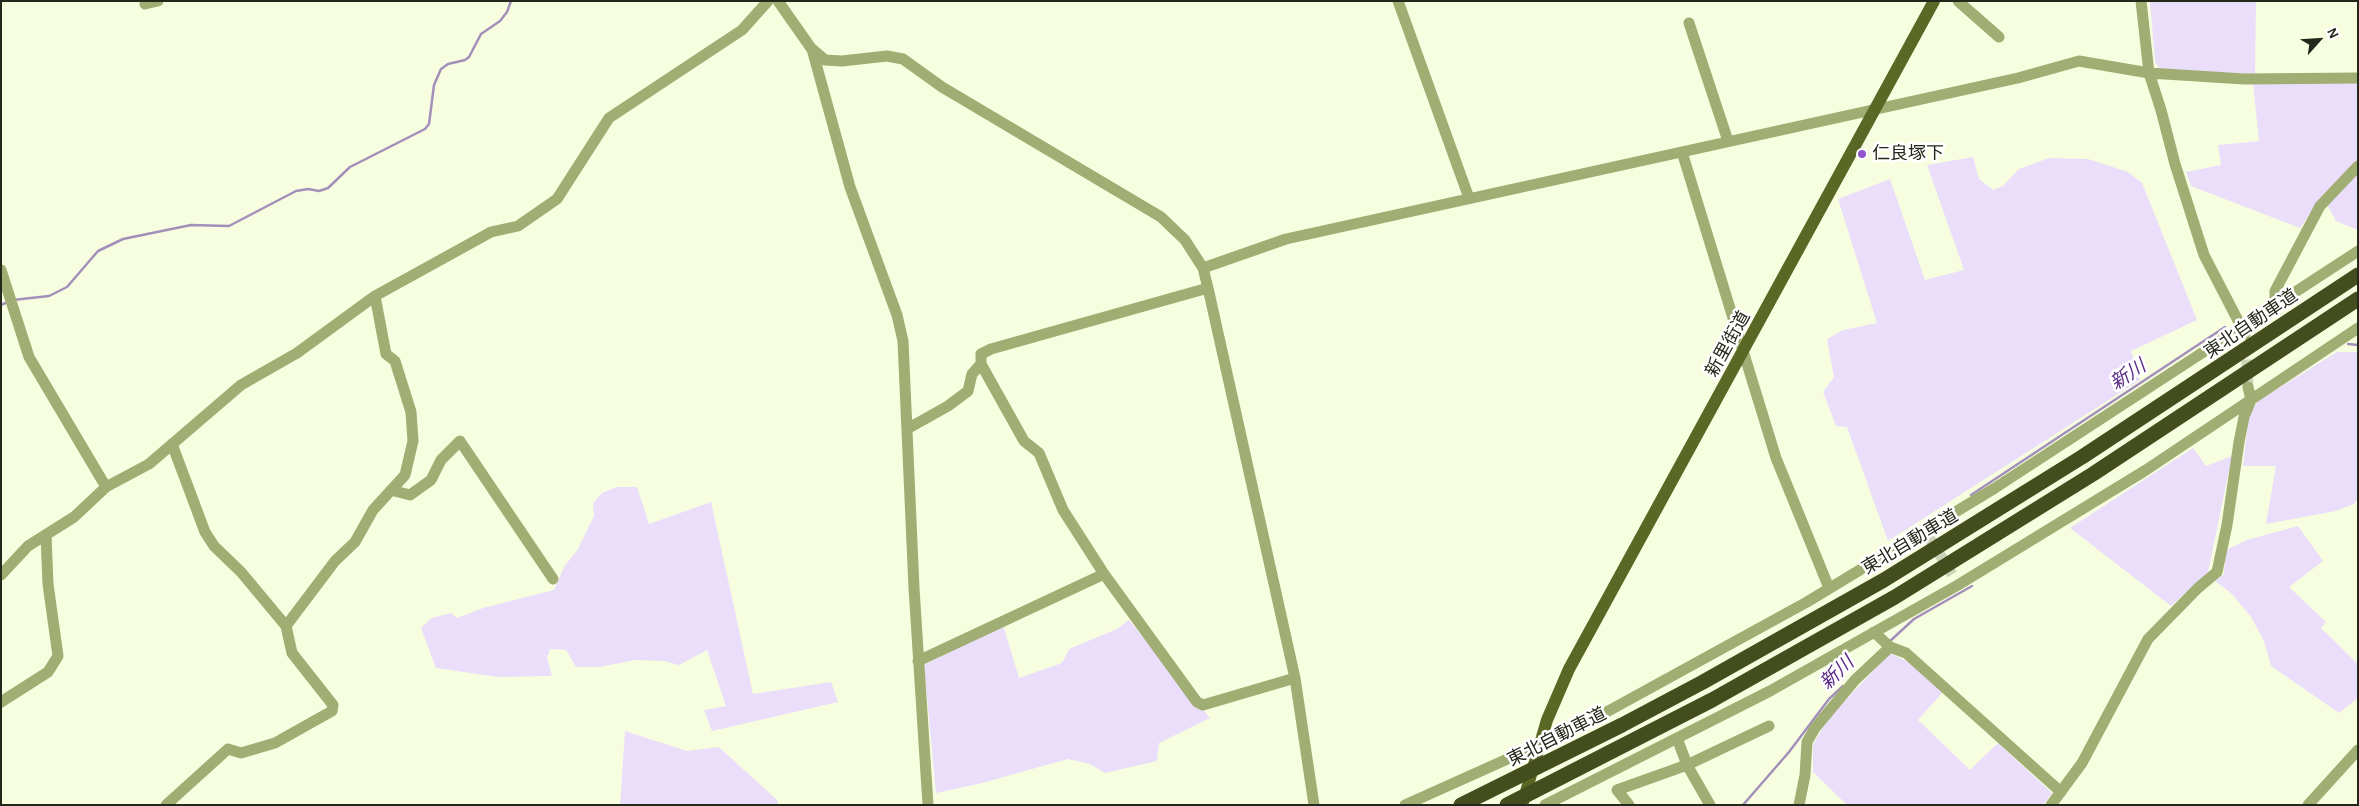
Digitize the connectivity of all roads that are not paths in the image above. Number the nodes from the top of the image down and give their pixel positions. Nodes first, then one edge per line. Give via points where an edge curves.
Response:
1 (158, 1) edge
2 (768, 1) edge
3 (778, 1) edge
4 (1398, 1) edge
5 (1934, 1) edge
6 (1958, 1) edge
7 (2141, 1) edge
8 (145, 4) dead end
9 (1689, 23) dead end
10 (1998, 37) dead end
11 (811, 48) junction
12 (2149, 73) junction
13 (2358, 78) edge
14 (1876, 109) junction
15 (1728, 142) junction
16 (1682, 152) junction
17 (2358, 166) edge
18 (1469, 198) junction
19 (2358, 251) edge
20 (1203, 268) junction
21 (1, 270) edge
22 (2358, 274) edge
23 (1208, 288) junction
24 (375, 296) junction
25 (2358, 299) edge
26 (2274, 306) junction
27 (2358, 328) edge
28 (2244, 330) junction
29 (1743, 352) junction
30 (981, 364) junction
31 (2248, 386) tunnel mouth
32 (2251, 400) junction
33 (907, 429) junction
34 (172, 444) junction
35 (106, 487) junction
36 (391, 490) junction
37 (46, 535) junction
38 (1104, 574) junction
39 (1, 575) edge
40 (553, 579) dead end
41 (1829, 588) junction
42 (286, 626) junction
43 (1882, 640) junction
44 (918, 661) junction
45 (1295, 678) junction
46 (1, 702) edge
47 (1769, 726) dead end
48 (1677, 738) junction
49 (2358, 750) edge
50 (1687, 765) junction
51 (2061, 792) junction
52 (1801, 803) edge
53 (166, 805) edge
54 (928, 805) edge
55 (1314, 805) edge
56 (1405, 805) edge
57 (1461, 805) edge
58 (1508, 805) edge
59 (1523, 805) edge
60 (1546, 805) edge
61 (1630, 805) edge
62 (1710, 805) edge
63 (2051, 805) edge
64 (2308, 805) edge

1 - 8 street
2 - 24 street via 742,30 609,118 557,199 518,226 491,232
3 - 11 street
4 - 18 street
5 - 14 main road, 新里街道
6 - 10 street
7 - 12 street
9 - 15 street
11 - 20 street via 826,60 887,56 903,60 942,88 1162,217 1185,240
11 - 33 street via 850,187 897,315 903,341
12 - 13 street via 2244,79
12 - 14 street via 2079,61
12 - 28 street via 2204,254
14 - 15 street
14 - 29 main road, 新里街道
15 - 16 street
16 - 18 street
16 - 29 street
17 - 26 street via 2320,206 2275,291
18 - 20 street via 1286,239
19 - 26 street
20 - 23 street
21 - 35 street via 29,357
22 - 57 highway, 東北自動車道 via 2098,447 1884,580 1695,687
23 - 30 street via 991,349 981,354
23 - 45 street
24 - 34 street via 297,353 241,385
24 - 36 street via 386,354 395,361 411,412 413,441 405,475
25 - 58 highway via 2093,474 1895,597 1704,704
26 - 28 street
27 - 32 street
28 - 41 street via 1927,534
29 - 41 street via 1776,458
29 - 59 main road, 新里街道 via 1584,640 1553,703
30 - 33 street via 972,374 968,392
30 - 38 street via 1024,441 1039,453 1063,510
31 - 32 street
32 - 43 street via 2146,470 1955,580
32 - 51 street via 2239,442 2217,572 2148,639 2082,763
33 - 44 street
34 - 35 street via 149,464
34 - 42 street via 205,532
35 - 37 street via 74,516
36 - 40 street via 410,495 431,480 442,460 460,441
36 - 42 street via 373,510 355,542 335,561
37 - 39 street via 28,546
37 - 46 street via 48,584 58,656 48,672
38 - 44 street
38 - 45 street via 1197,702 1203,705
41 - 56 street via 1581,726
42 - 53 street via 292,654 333,706 332,711 275,743 242,753 228,749
43 - 48 street
43 - 51 street via 1906,652
43 - 52 street via 1807,742
44 - 54 street
45 - 55 street
47 - 50 street
48 - 50 street
48 - 60 street
49 - 64 street
50 - 61 street via 1617,790
50 - 62 street
51 - 63 street

